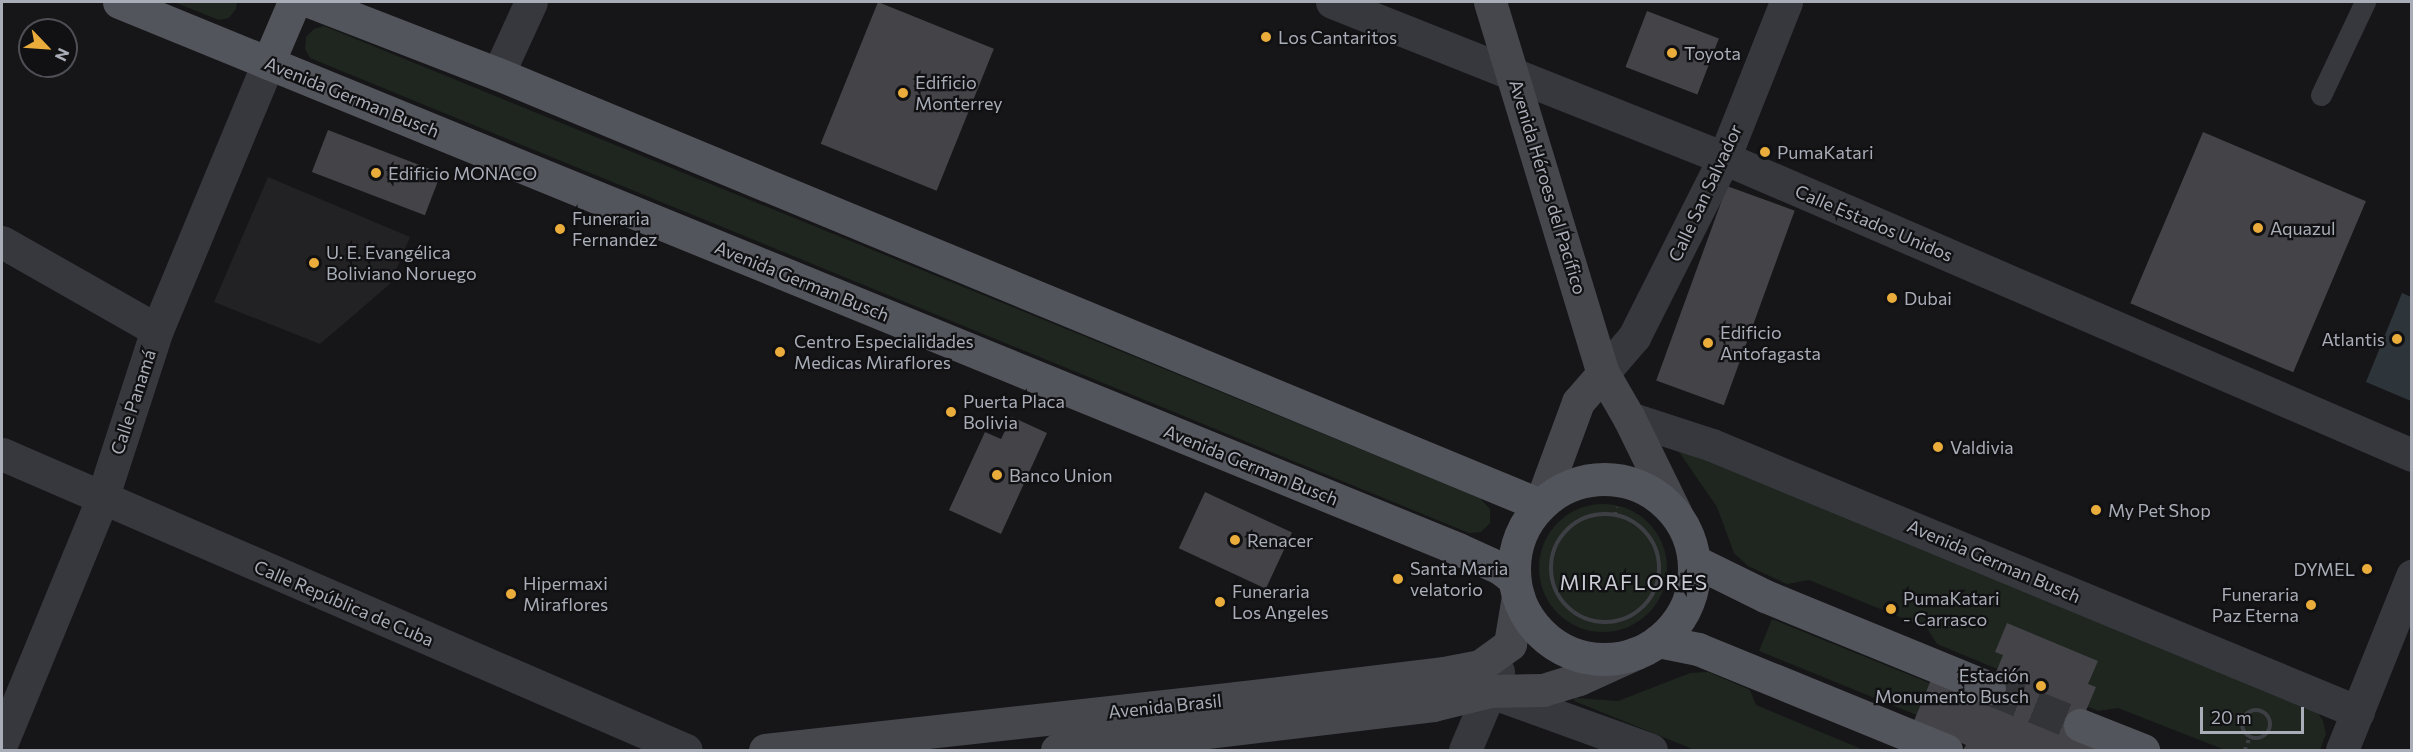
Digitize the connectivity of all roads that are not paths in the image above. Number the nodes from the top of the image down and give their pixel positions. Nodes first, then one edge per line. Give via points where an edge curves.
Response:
1 (119, 2) edge
2 (294, 2) edge
3 (312, 2) edge
4 (531, 2) edge
5 (1332, 2) edge
6 (1490, 2) edge
7 (1786, 2) edge
8 (2365, 2) edge
9 (268, 63) junction
10 (498, 74) junction
11 (1515, 75) junction
12 (2321, 95) dead end
13 (1724, 158) junction
14 (2, 242) edge
15 (157, 330) junction
16 (1603, 373) junction
17 (1629, 418) junction
18 (2, 454) edge
19 (2412, 455) edge
20 (102, 499) junction
21 (1540, 505) junction
22 (1675, 512) junction
23 (1694, 561) junction
24 (2412, 576) edge
25 (1516, 588) junction
26 (1510, 644) junction
27 (1647, 647) junction
28 (1989, 688) tunnel mouth
29 (1490, 691) junction
30 (2358, 712) junction
31 (1238, 713) junction
32 (1062, 717) junction
33 (2080, 725) tunnel mouth
34 (2, 741) edge
35 (918, 742) edge
36 (686, 750) edge
37 (765, 750) edge
38 (1061, 750) edge
39 (1465, 750) edge
40 (1651, 750) edge
41 (1946, 750) edge
42 (2143, 750) edge
43 (2342, 750) edge

1 - 9 main road, Avenida German Busch
2 - 9 main road
3 - 10 main road
4 - 10 street
5 - 11 street, Calle Estados Unidos
6 - 11 main road, Avenida Héroes del Pacífico
7 - 13 street, Calle San Salvador
8 - 12 lane
9 - 15 street, Calle Panamá
9 - 25 main road, Avenida German Busch via 1458,549 1500,568
10 - 21 main road
11 - 13 street, Calle Estados Unidos
11 - 16 main road, Avenida Héroes del Pacífico
13 - 16 street, Calle San Salvador via 1634,337
13 - 19 street, Calle Estados Unidos
14 - 15 street
15 - 20 street, Calle Panamá
16 - 17 main road, Avenida Héroes del Pacífico
16 - 21 main road via 1578,402
17 - 22 main road, Avenida Héroes del Pacífico
17 - 30 street, Avenida German Busch via 1712,445
18 - 20 street, Calle República de Cuba
20 - 34 street, Calle Panamá
20 - 36 street, Calle República de Cuba
21 - 22 main road via 1557,491 1576,483 1611,478 1651,490
21 - 25 main road via 1518,539
22 - 23 main road via 1688,535
23 - 27 main road via 1687,605 1675,626
23 - 28 main road via 1765,596
24 - 30 street
25 - 26 main road
25 - 27 main road via 1534,626 1565,651 1588,658
26 - 29 street
26 - 31 main road, Avenida Brasil via 1480,666
27 - 29 main road, Avenida Brasil via 1579,679 1543,690
27 - 41 main road via 1698,649
29 - 31 main road, Avenida Brasil via 1433,705
29 - 39 street
29 - 40 street
30 - 43 street
31 - 32 main road, Avenida Brasil
31 - 38 main road, Avenida Brasil
32 - 35 main road, Avenida Brasil
32 - 38 main road
33 - 42 main road
35 - 37 main road, Avenida Brasil

